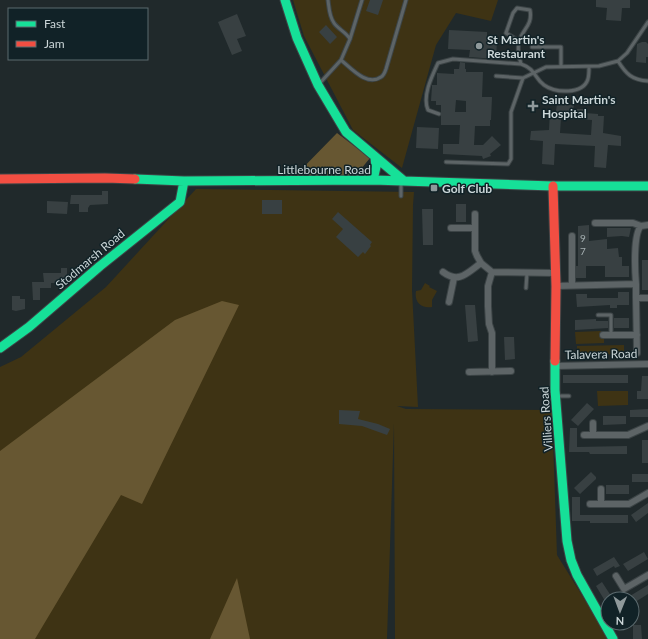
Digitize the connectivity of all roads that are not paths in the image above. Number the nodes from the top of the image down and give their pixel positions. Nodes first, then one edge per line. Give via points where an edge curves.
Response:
1 (285, 0) edge
2 (328, 0) edge
3 (362, 0) edge
4 (406, 0) edge
5 (648, 22) edge
6 (350, 39) junction
7 (518, 42) junction
8 (532, 47) dead end
9 (341, 60) junction
10 (618, 61) junction
11 (521, 64) junction
12 (561, 66) junction
13 (589, 67) junction
14 (534, 72) junction
15 (496, 76) dead end
16 (522, 78) junction
17 (648, 81) edge
18 (318, 84) junction
19 (439, 114) dead end
20 (375, 157) junction
21 (446, 162) dead end
22 (0, 179) edge
23 (373, 180) junction
24 (184, 181) junction
25 (402, 181) junction
26 (553, 186) junction
27 (648, 186) edge
28 (401, 196) dead end
29 (475, 214) dead end
30 (595, 223) dead end
31 (648, 225) edge
32 (641, 226) junction
33 (451, 228) dead end
34 (475, 228) junction
35 (572, 236) dead end
36 (481, 263) junction
37 (443, 272) dead end
38 (492, 272) junction
39 (526, 273) junction
40 (555, 273) junction
41 (454, 278) junction
42 (636, 284) junction
43 (572, 285) junction
44 (556, 286) junction
45 (526, 288) dead end
46 (636, 298) junction
47 (648, 298) edge
48 (449, 302) dead end
49 (598, 315) dead end
50 (637, 334) junction
51 (602, 335) dead end
52 (611, 335) junction
53 (0, 348) edge
54 (637, 353) dead end
55 (648, 364) edge
56 (555, 366) junction
57 (511, 371) dead end
58 (469, 372) dead end
59 (492, 372) junction
60 (556, 396) junction
61 (569, 396) dead end
62 (593, 423) dead end
63 (648, 426) edge
64 (584, 435) dead end
65 (593, 435) junction
66 (601, 488) dead end
67 (648, 493) edge
68 (590, 504) dead end
69 (601, 504) junction
70 (648, 575) edge
71 (616, 576) dead end
72 (613, 639) edge

1 - 18 street via 297,38
2 - 6 lane via 329,12 334,22
3 - 6 lane
4 - 9 lane via 386,69 381,77 365,79
5 - 10 lane via 627,53
6 - 9 lane
7 - 7 lane via 532,18 530,10 522,8 517,8 513,13 506,32
7 - 11 lane
8 - 12 lane via 561,48
9 - 18 lane
10 - 13 lane
10 - 17 lane via 631,77
11 - 14 lane
11 - 19 lane via 453,59 438,63 428,86 426,106 428,110
12 - 13 lane
12 - 14 lane via 546,67
13 - 14 lane via 588,80 582,88 572,91 557,90 544,85
14 - 16 lane
15 - 16 lane
16 - 21 lane via 511,112 512,159 508,164
18 - 20 street via 346,132
20 - 23 street
20 - 25 street
22 - 24 street, Littlebourne Road via 105,178
23 - 24 street, Littlebourne Road
23 - 25 street, Littlebourne Road
24 - 53 street, Stodmarsh Road via 180,202
25 - 26 street, Littlebourne Road
25 - 28 lane
26 - 27 street, Littlebourne Road
26 - 40 street, Villiers Road
29 - 34 street
30 - 32 street via 633,223
31 - 32 street
32 - 42 street via 638,229 635,255
33 - 34 street
34 - 36 street via 475,251
35 - 43 street
36 - 38 street
36 - 41 street via 464,275
37 - 41 street
38 - 39 street
38 - 59 street via 488,286
39 - 40 street
39 - 45 lane
40 - 44 street, Villiers Road
41 - 48 street
42 - 43 street
42 - 46 street
43 - 44 street
44 - 56 street, Villiers Road
46 - 47 street
46 - 50 street
49 - 52 lane via 611,315
50 - 52 street
50 - 54 street
51 - 52 street
55 - 56 street, Talavera Road
56 - 60 street, Villiers Road
57 - 59 street
58 - 59 street
60 - 61 lane
60 - 72 street, Villiers Road via 567,541 571,560
62 - 65 street
63 - 65 street via 628,434
64 - 65 street
66 - 69 street
67 - 69 street via 629,504
68 - 69 street
70 - 71 street via 624,589

